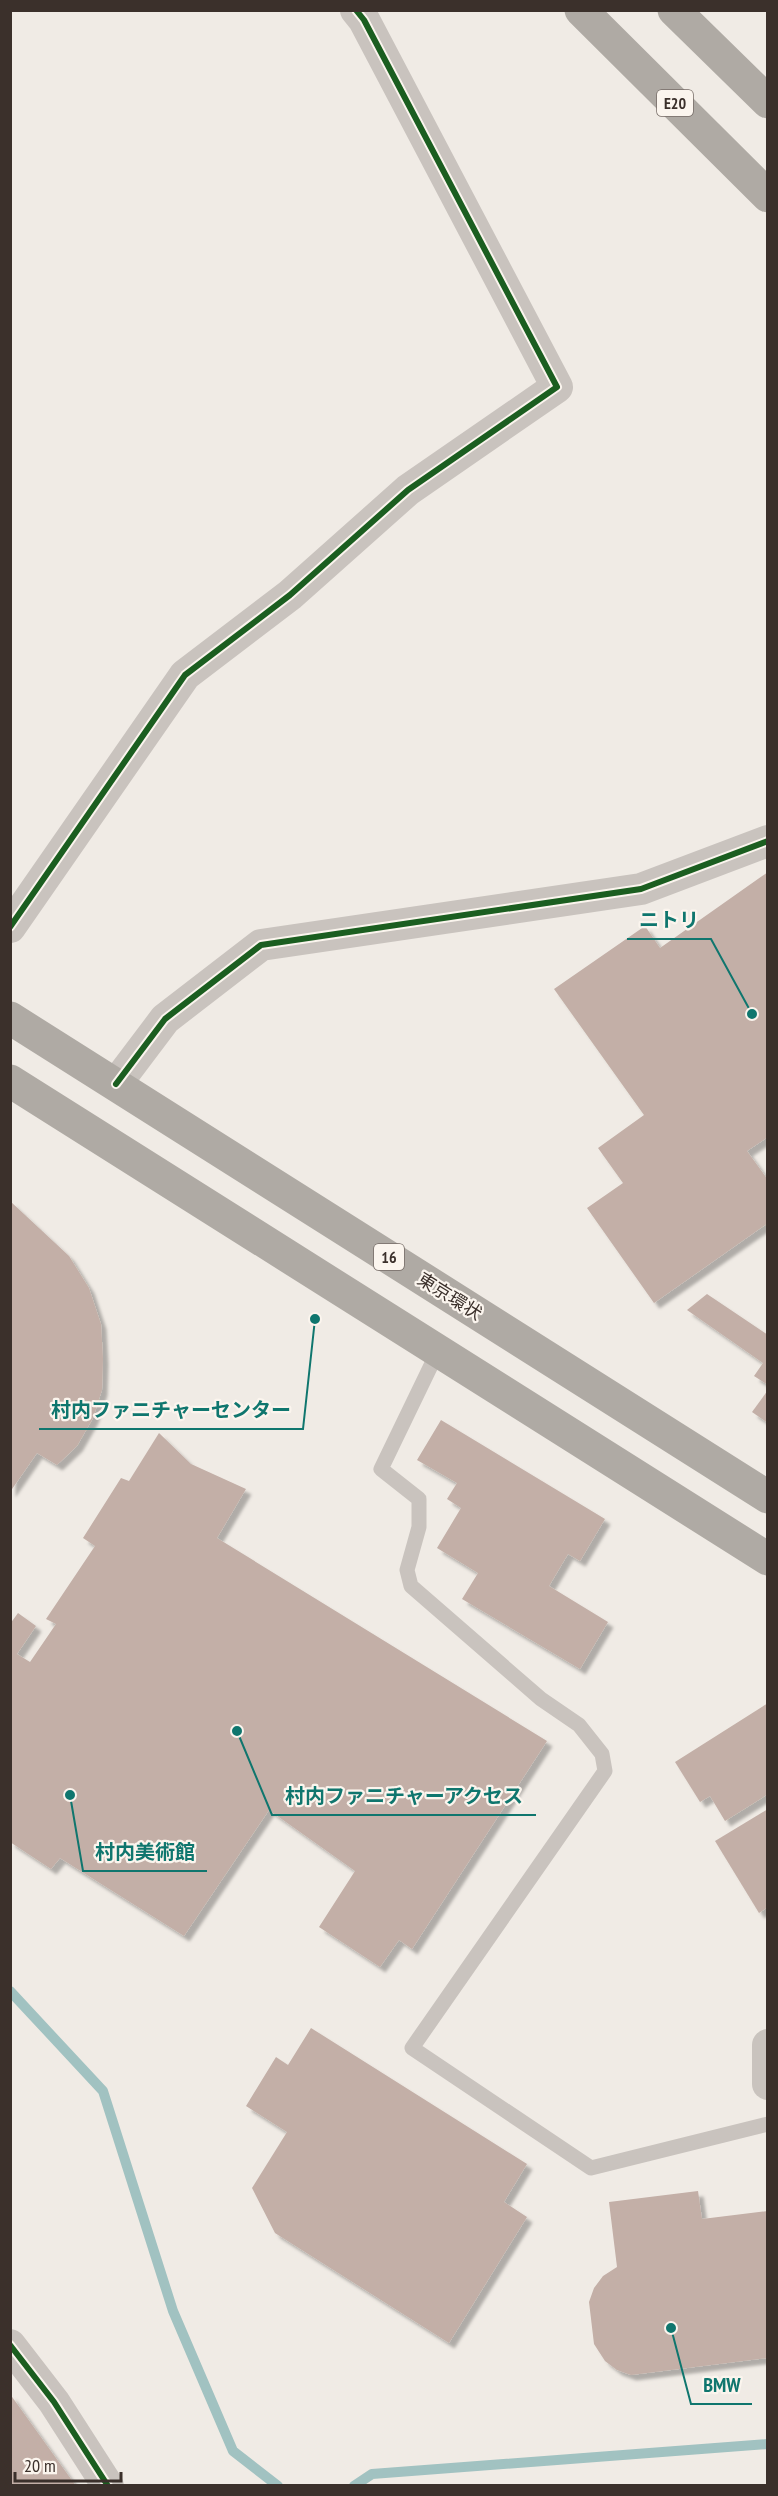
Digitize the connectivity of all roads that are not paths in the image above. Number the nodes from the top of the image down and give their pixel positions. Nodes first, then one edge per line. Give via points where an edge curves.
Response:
1 (356, 10) edge
2 (581, 10) edge
3 (674, 10) edge
4 (768, 102) edge
5 (768, 196) edge
6 (768, 841) edge
7 (10, 927) edge
8 (10, 1017) edge
9 (10, 1081) edge
10 (116, 1084) junction
11 (10, 1097) edge
12 (136, 1160) junction
13 (438, 1351) junction
14 (768, 1497) edge
15 (768, 1559) edge
16 (768, 2045) edge
17 (768, 2084) edge
18 (768, 2124) edge
19 (10, 2344) edge
20 (108, 2486) edge

1 - 7 street via 557,387 408,490 290,595 184,675
2 - 5 highway, E20
3 - 4 highway
6 - 10 street via 641,889 261,945 165,1019
8 - 10 highway, 東京環状 / 16
9 - 12 highway
10 - 14 highway, 東京環状 / 16
11 - 12 highway
12 - 13 highway
13 - 15 highway
13 - 18 lane via 381,1469 419,1499 419,1527 407,1570 411,1586 541,1699 579,1725 602,1754 605,1771 412,2048 591,2168
16 - 17 street
19 - 20 street via 54,2402

